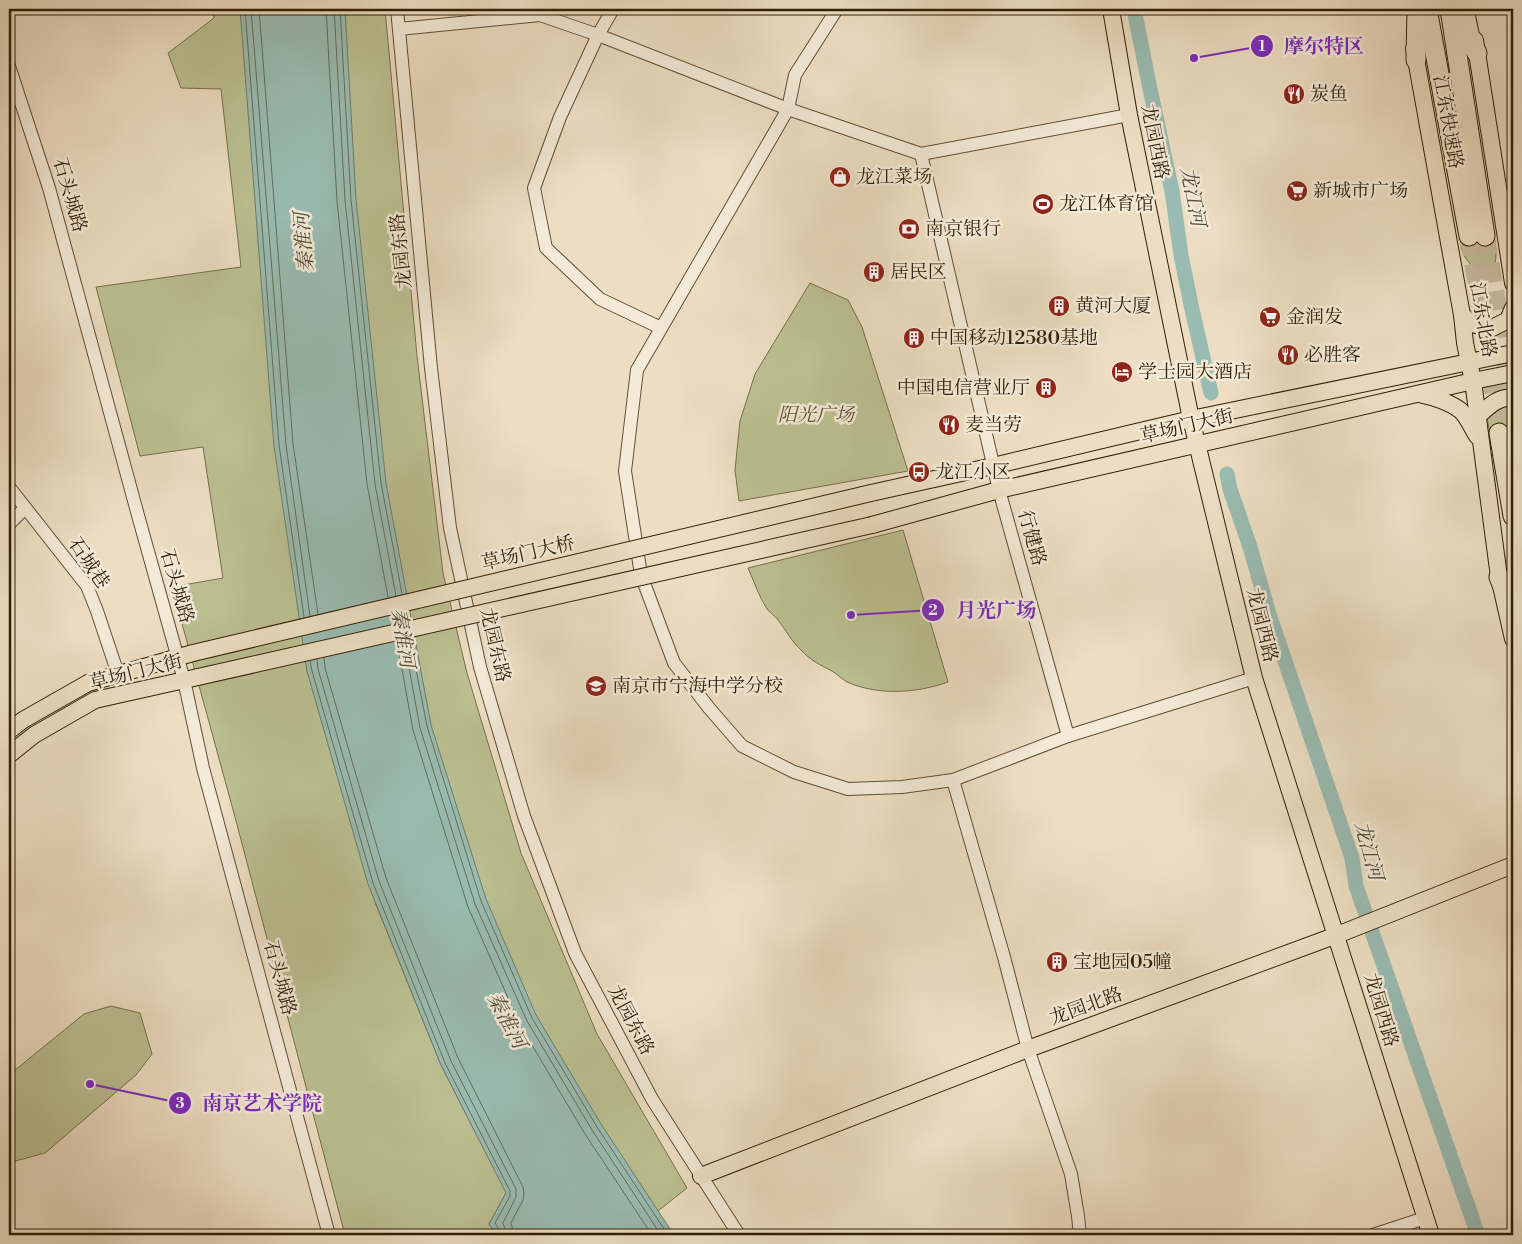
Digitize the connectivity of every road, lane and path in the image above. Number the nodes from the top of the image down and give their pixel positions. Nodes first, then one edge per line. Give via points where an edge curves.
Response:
1 (397, 9) edge
2 (613, 9) edge
3 (837, 9) edge
4 (1111, 9) edge
5 (1409, 9) edge
6 (1417, 9) edge
7 (1427, 9) edge
8 (1450, 9) edge
9 (1464, 9) edge
10 (1471, 9) edge
11 (399, 29) junction
12 (598, 35) junction
13 (1477, 53) junction
14 (1416, 60) junction
15 (9, 66) edge
16 (788, 109) junction
17 (1129, 115) junction
18 (920, 154) junction
19 (1513, 283) edge
20 (1513, 308) edge
21 (1462, 315) junction
22 (661, 328) junction
23 (1465, 337) junction
24 (1513, 353) edge
25 (1469, 362) junction
26 (1442, 368) junction
27 (1513, 373) edge
28 (1474, 381) junction
29 (1417, 394) junction
30 (1513, 398) edge
31 (1477, 417) junction
32 (1191, 419) junction
33 (1499, 434) tunnel mouth
34 (1196, 445) junction
35 (1483, 449) junction
36 (993, 466) junction
37 (9, 487) edge
38 (998, 490) junction
39 (871, 493) joint
40 (25, 508) junction
41 (1513, 516) edge
42 (9, 524) edge
43 (1499, 577) junction
44 (1513, 613) edge
45 (1513, 639) edge
46 (185, 655) junction
47 (118, 674) junction
48 (1254, 678) junction
49 (191, 679) junction
50 (9, 731) edge
51 (1068, 736) junction
52 (9, 755) edge
53 (953, 780) junction
54 (1513, 865) edge
55 (1336, 935) junction
56 (1028, 1049) junction
57 (701, 1176) junction
58 (1425, 1218) junction
59 (329, 1235) edge
60 (739, 1235) edge
61 (1080, 1235) edge
62 (1372, 1235) edge
63 (1431, 1235) edge

1 - 11 street, 龙园东路
2 - 12 street
3 - 16 street via 795,75
4 - 17 main road, 龙园西路
5 - 14 main road, 江东北路
6 - 14 highway
7 - 8 highway, 江东快速路 via 1477,236
9 - 13 highway via 1471,43
10 - 13 main road, 江东北路
11 - 12 street via 540,15
11 - 57 street, 龙园东路 via 429,349 450,528 480,667 524,816 575,953 652,1098
12 - 16 street
12 - 22 street via 560,117 534,188 546,248 600,299
13 - 19 main road, 江东北路
14 - 21 main road, 江东北路
15 - 46 street, 石头城路 via 49,188
16 - 18 street
16 - 22 street
17 - 18 street
17 - 32 main road, 龙园西路
18 - 36 street, 行健路
20 - 21 main road via 1508,320 1490,329 1473,324
21 - 23 main road, 江东北路
22 - 53 street via 637,370 625,471 641,575 674,664 742,746 794,772 848,789 902,788
23 - 25 main road, 江东北路
23 - 26 main road via 1456,356
24 - 25 main road, 草场门大街
25 - 26 main road, 草场门大街
25 - 28 main road, 江东北路
26 - 32 main road, 草场门大街
27 - 28 main road, 草场门大街
28 - 29 main road, 草场门大街
28 - 31 main road, 江东北路
29 - 34 main road, 草场门大街
29 - 35 main road via 1436,398 1461,410
30 - 31 main road via 1506,396
31 - 35 main road, 江东北路
32 - 34 main road, 龙园西路
32 - 36 main road, 草场门大街
33 - 41 highway
34 - 38 main road, 草场门大街
34 - 48 main road, 龙园西路
35 - 43 main road, 江东北路
36 - 38 street, 行健路
36 - 39 main road, 草场门大街
37 - 40 street, 石城巷
38 - 49 main road, 草场门大街, bridge via 872,525
38 - 51 street, 行健路
39 - 46 main road, 草场门大桥, bridge
40 - 42 street
40 - 47 street, 石城巷 via 87,586
43 - 44 highway
43 - 45 main road, 江东北路
46 - 47 main road, 草场门大街
46 - 49 street, 石头城路
47 - 50 main road, 草场门大街 via 88,683
48 - 51 street
48 - 55 main road, 龙园西路
49 - 52 main road, 草场门大街 via 95,700 34,735
49 - 59 street, 石头城路 via 204,768
51 - 53 street
53 - 56 street
54 - 55 main road, 龙园北路
55 - 56 main road, 龙园北路
55 - 58 main road, 龙园西路
56 - 57 main road, 龙园北路
56 - 61 street via 1070,1174
57 - 60 street, 龙园东路
58 - 62 street
58 - 63 main road, 龙园西路

